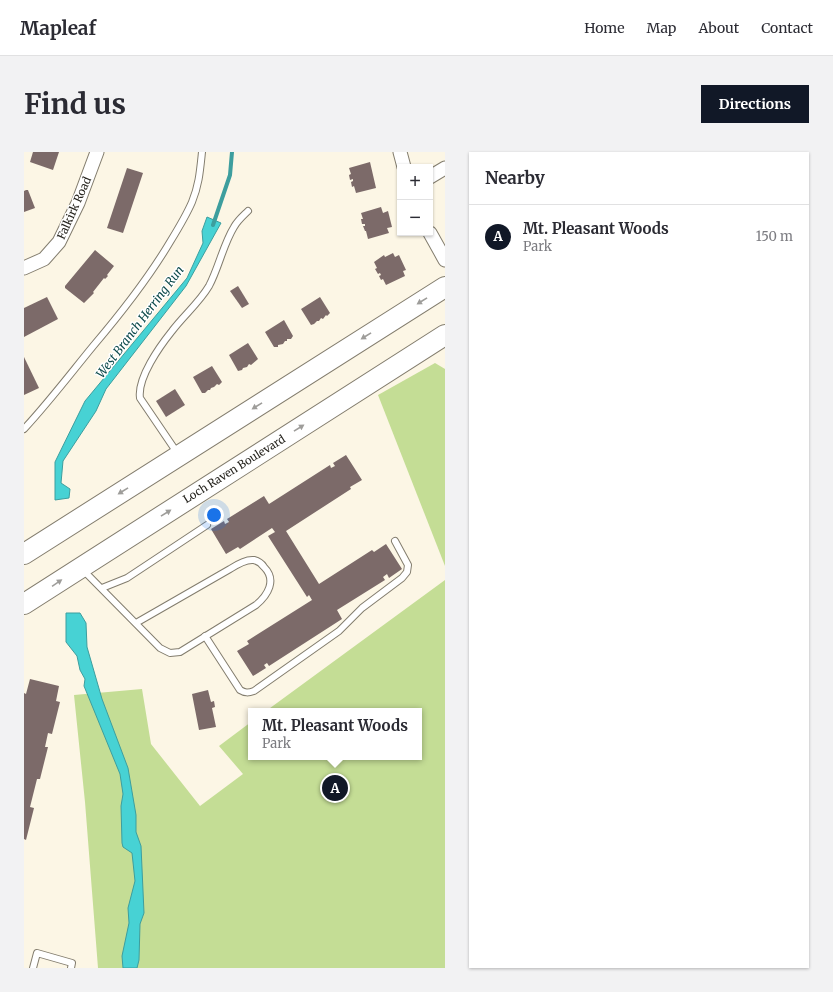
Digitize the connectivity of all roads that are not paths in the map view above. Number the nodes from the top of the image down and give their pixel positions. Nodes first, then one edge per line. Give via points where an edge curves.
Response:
1 (97, 152) edge
2 (202, 152) edge
3 (400, 152) edge
4 (403, 164) edge
5 (445, 168) edge
6 (433, 176) edge
7 (248, 211) dead end
8 (432, 236) edge
9 (445, 260) edge
10 (24, 268) edge
11 (445, 287) edge
12 (445, 334) edge
13 (24, 428) edge
14 (178, 456) junction
15 (207, 525) dead end
16 (395, 541) dead end
17 (24, 554) edge
18 (81, 567) junction
19 (102, 588) junction
20 (24, 604) edge
21 (136, 623) junction
22 (205, 636) junction
23 (33, 968) edge
24 (71, 968) edge

1 - 10 street, Falkirk Road via 59,242 44,258
2 - 13 lane via 200,179 192,203 158,262 120,313
3 - 4 street
5 - 6 street
7 - 14 lane via 234,227 208,287 149,365 139,392 140,398
8 - 9 street
11 -> 14 main road
18 -> 12 main road, Loch Raven Boulevard
14 -> 17 main road
15 - 19 lane via 127,578
16 - 22 lane via 408,566 402,578 362,608 339,631 254,691 249,693 240,690
18 - 19 lane
20 -> 18 main road, Loch Raven Boulevard
19 - 21 lane
21 - 22 lane via 160,648 170,653 180,652
21 - 22 lane via 238,565 254,560 262,564 271,578 264,599
23 - 24 lane via 37,953 72,963

